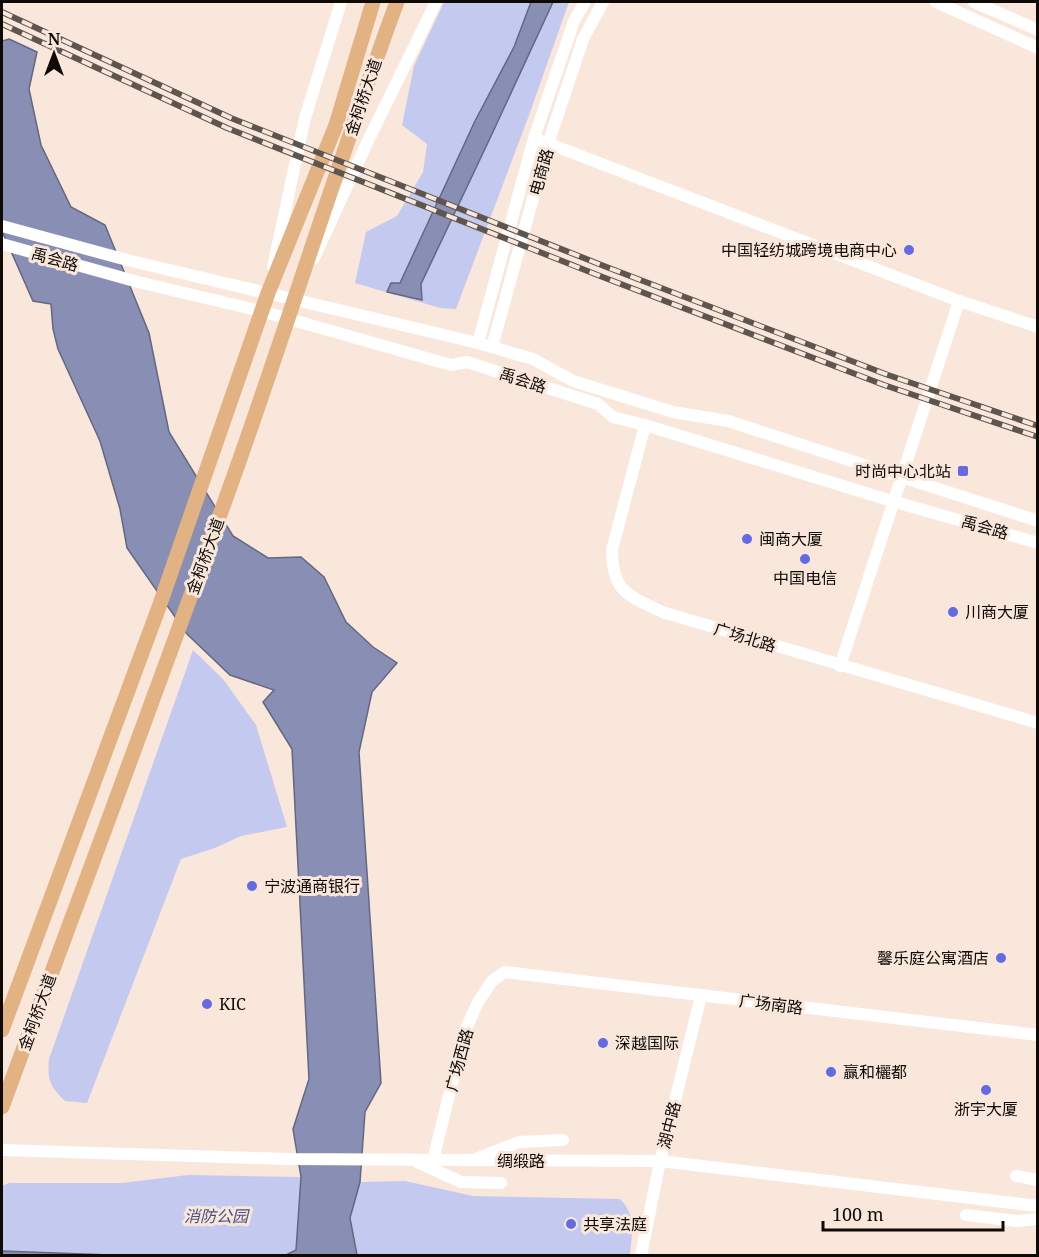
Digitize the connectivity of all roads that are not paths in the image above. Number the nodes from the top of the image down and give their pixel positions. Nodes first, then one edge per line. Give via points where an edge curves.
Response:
1 (341, 2) edge
2 (373, 2) edge
3 (397, 2) edge
4 (436, 2) edge
5 (585, 2) edge
6 (603, 2) edge
7 (936, 2) edge
8 (974, 2) edge
9 (1038, 30) edge
10 (1038, 48) edge
11 (534, 138) junction
12 (548, 144) junction
13 (2, 226) edge
14 (2, 244) edge
15 (268, 293) junction
16 (295, 300) junction
17 (959, 301) junction
18 (261, 311) junction
19 (289, 319) junction
20 (1038, 327) edge
21 (478, 343) junction
22 (492, 347) junction
23 (645, 425) junction
24 (902, 477) junction
25 (892, 501) junction
26 (1038, 521) edge
27 (1038, 543) edge
28 (840, 666) junction
29 (1038, 723) edge
30 (505, 972) joint
31 (701, 996) junction
32 (2, 1030) edge
33 (1038, 1035) edge
34 (2, 1107) edge
35 (563, 1140) dead end
36 (2, 1150) edge
37 (413, 1160) junction
38 (433, 1160) junction
39 (471, 1160) junction
40 (660, 1161) junction
41 (1016, 1176) dead end
42 (1038, 1180) edge
43 (501, 1183) dead end
44 (1038, 1206) edge
45 (966, 1215) dead end
46 (1038, 1219) edge
47 (641, 1256) edge

1 - 15 street via 305,118
2 - 15 main road, 金柯桥大道 via 336,125
3 - 16 main road, 金柯桥大道
4 - 16 street
5 - 11 street, 电商路 via 574,21
6 - 12 street, 电商路 via 583,39
7 - 10 street
8 - 9 street
11 - 12 street
11 - 21 street, 电商路
12 - 17 street
12 - 22 street, 电商路
13 - 15 street, 禹会路
14 - 18 street, 禹会路
15 - 16 street, 禹会路
15 - 18 main road, 金柯桥大道
16 - 19 main road, 金柯桥大道
16 - 21 street, 禹会路
17 - 20 street
17 - 24 street
18 - 19 street, 禹会路
18 - 32 main road, 金柯桥大道 via 159,607
19 - 23 street, 禹会路 via 452,365 467,362 598,404 613,417
19 - 34 main road, 金柯桥大道
21 - 22 street, 禹会路
22 - 24 street, 禹会路 via 533,359 573,381 673,412 728,421
23 - 25 street, 禹会路
23 - 28 street, 广场北路 via 612,550 612,568 618,585 630,596 662,612
24 - 25 street
24 - 26 street, 禹会路
25 - 27 street, 禹会路
25 - 28 street
28 - 29 street, 广场北路
30 - 31 street, 广场南路
30 - 38 street, 广场西路 via 492,981 465,1031
31 - 33 street, 广场南路
31 - 40 street, 湖中路
35 - 39 street via 519,1142
36 - 37 street, 绸缎路 via 288,1160
37 - 38 street, 绸缎路
37 - 43 street via 461,1182
38 - 39 street, 绸缎路
39 - 40 street, 绸缎路
40 - 44 street, 绸缎路
40 - 47 street, 湖中路
41 - 42 street
45 - 46 street via 1017,1221

